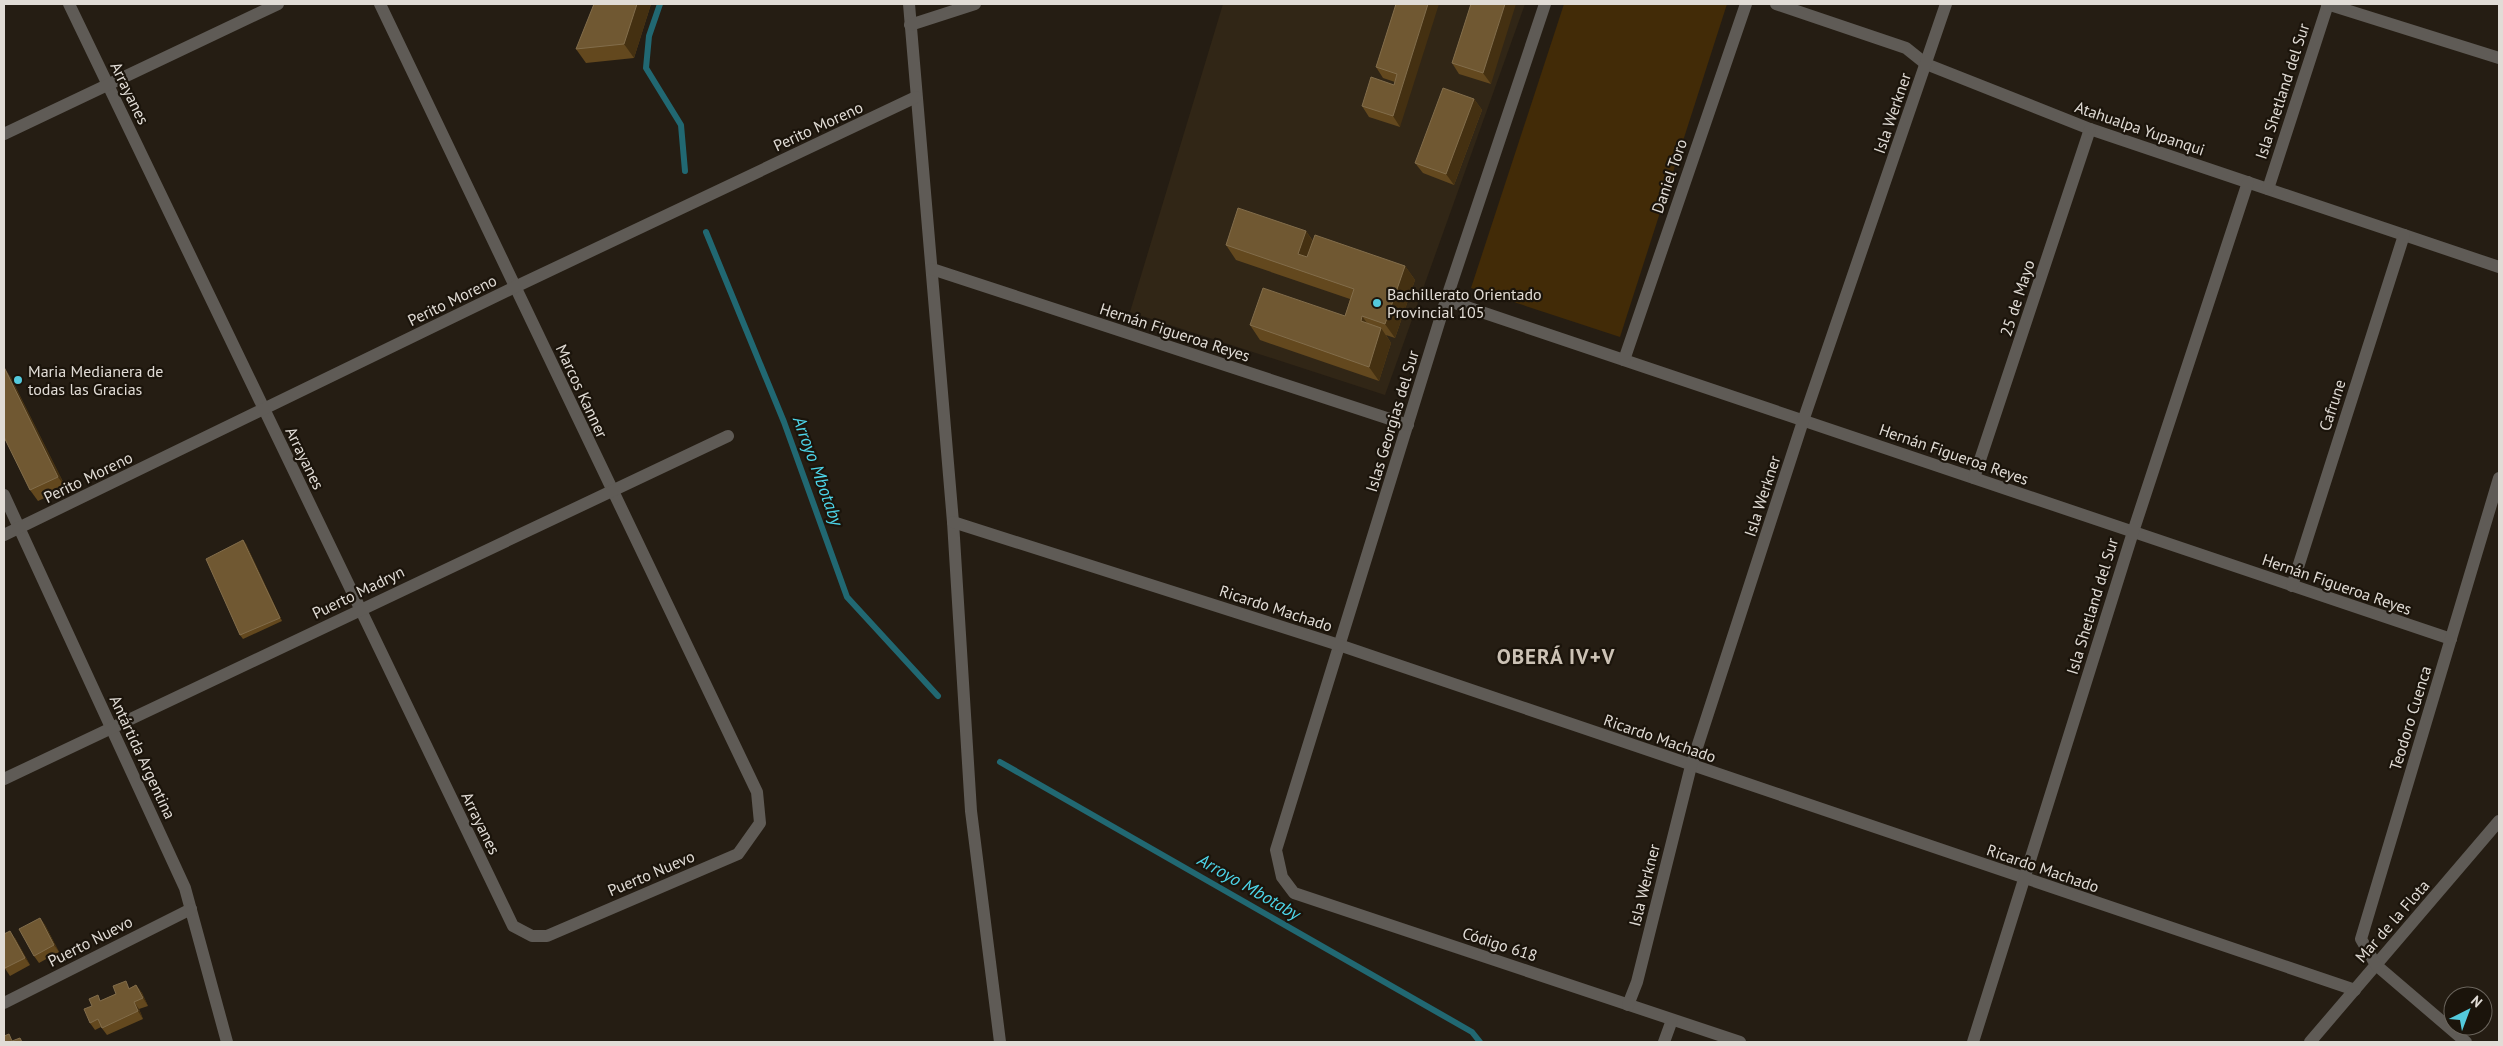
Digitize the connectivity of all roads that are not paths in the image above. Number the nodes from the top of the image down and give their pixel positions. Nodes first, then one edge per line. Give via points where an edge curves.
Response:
1 (69, 4) edge
2 (278, 4) edge
3 (380, 4) edge
4 (909, 4) edge
5 (975, 4) edge
6 (1544, 4) edge
7 (1746, 4) edge
8 (1776, 4) edge
9 (1946, 4) edge
10 (2327, 4) edge
11 (910, 25) junction
12 (2499, 58) edge
13 (1926, 64) junction
14 (108, 84) junction
15 (916, 97) junction
16 (2090, 129) junction
17 (4, 134) edge
18 (2248, 182) junction
19 (2268, 189) junction
20 (2404, 235) junction
21 (2499, 267) edge
22 (932, 269) junction
23 (515, 287) junction
24 (1446, 300) junction
25 (1624, 360) junction
26 (264, 409) junction
27 (1803, 420) junction
28 (1408, 425) junction
29 (728, 436) dead end
30 (1974, 478) junction
31 (2499, 478) edge
32 (611, 490) junction
33 (4, 495) edge
34 (953, 522) junction
35 (19, 528) junction
36 (2132, 532) junction
37 (4, 535) edge
38 (2292, 586) junction
39 (360, 610) junction
40 (2451, 639) junction
41 (1339, 646) junction
42 (112, 728) junction
43 (1691, 766) junction
44 (4, 779) edge
45 (757, 792) joint
46 (2499, 821) edge
47 (1276, 850) joint
48 (2024, 879) junction
49 (191, 909) junction
50 (514, 926) joint
51 (2376, 965) junction
52 (2355, 990) junction
53 (4, 1003) edge
54 (1628, 1004) junction
55 (1672, 1020) junction
56 (227, 1042) edge
57 (1000, 1042) edge
58 (1664, 1042) edge
59 (1740, 1042) edge
60 (1973, 1042) edge
61 (2310, 1042) edge
62 (2466, 1042) edge

1 - 14 street, Arrayanes
2 - 14 street
3 - 23 street, Marcos Kanner
4 - 11 street
5 - 11 street
6 - 24 street, Islas Georgias del Sur
7 - 25 street, Daniel Toro
8 - 13 street, Atahualpa Yupanqui via 1906,48
9 - 13 street, Isla Werkner
10 - 12 street
10 - 19 street, Isla Shetland del Sur
11 - 15 street
13 - 16 street, Atahualpa Yupanqui
13 - 27 street, Isla Werkner
14 - 17 street
14 - 26 street, Arrayanes
15 - 22 street
15 - 23 street, Perito Moreno
16 - 18 street, Atahualpa Yupanqui
16 - 30 street, 25 de Mayo
18 - 19 street, Atahualpa Yupanqui
18 - 36 street, Isla Shetland del Sur
19 - 20 street, Atahualpa Yupanqui
20 - 21 street, Atahualpa Yupanqui
20 - 38 street, Cafrune
22 - 28 street, Hernán Figueroa Reyes
22 - 34 street
23 - 26 street, Perito Moreno
23 - 32 street, Marcos Kanner
24 - 25 street, Hernán Figueroa Reyes
24 - 28 street, Islas Georgias del Sur
25 - 27 street, Hernán Figueroa Reyes
26 - 35 street, Perito Moreno
26 - 39 street, Arrayanes
27 - 30 street, Hernán Figueroa Reyes
27 - 43 street, Isla Werkner
28 - 41 street, Islas Georgias del Sur
29 - 32 street, Puerto Madryn
30 - 36 street, Hernán Figueroa Reyes
31 - 40 street, Teodoro Cuenca
32 - 39 street, Puerto Madryn
32 - 45 street, Marcos Kanner
33 - 35 street, Antártida Argentina
34 - 41 street, Ricardo Machado
34 - 57 street via 971,811
35 - 37 street, Perito Moreno
35 - 42 street, Antártida Argentina
36 - 38 street, Hernán Figueroa Reyes
36 - 48 street, Isla Shetland del Sur
38 - 40 street, Hernán Figueroa Reyes
39 - 42 street, Puerto Madryn
39 - 50 street, Arrayanes
40 - 51 street, Teodoro Cuenca via 2361,939
41 - 43 street, Ricardo Machado
41 - 47 street, Islas Georgias del Sur
42 - 44 street, Puerto Madryn
42 - 49 street, Antártida Argentina via 185,888
43 - 48 street, Ricardo Machado
43 - 54 street, Isla Werkner via 1637,982
45 - 50 street, Puerto Nuevo via 760,823 738,854 547,936 532,936
46 - 51 street, Mar de la Flota
47 - 54 street, Código 618 via 1282,877 1294,893
48 - 52 street, Ricardo Machado
48 - 60 street, Isla Shetland del Sur
49 - 53 street, Puerto Nuevo
49 - 56 street, Antártida Argentina
51 - 52 street, Mar de la Flota
51 - 62 street
52 - 61 street, Mar de la Flota
54 - 55 street, Código 618
55 - 58 street
55 - 59 street, Código 618

